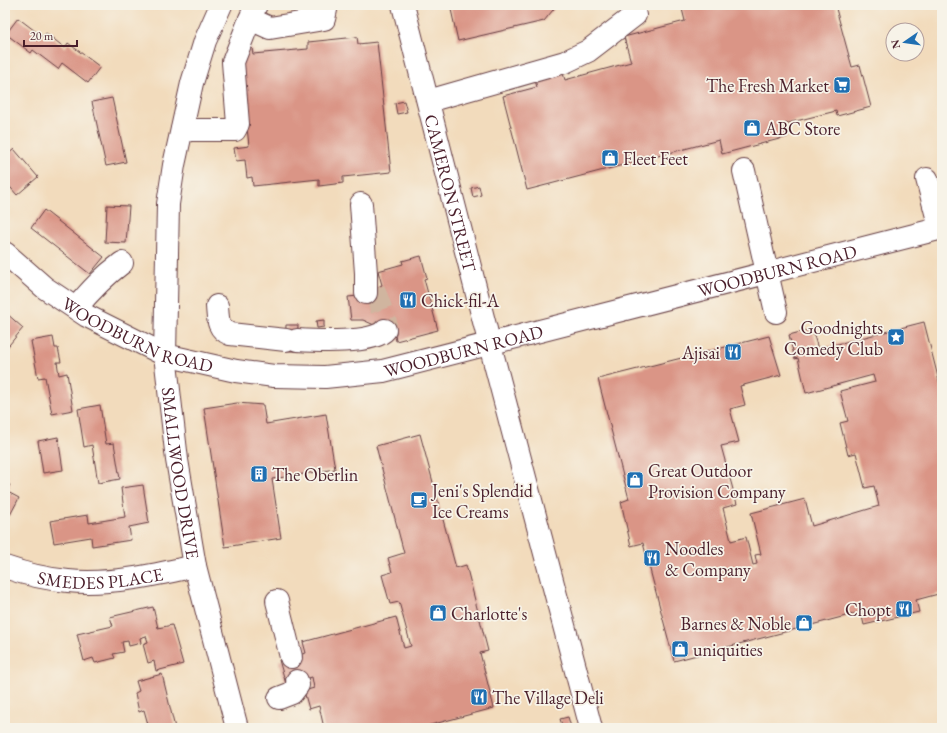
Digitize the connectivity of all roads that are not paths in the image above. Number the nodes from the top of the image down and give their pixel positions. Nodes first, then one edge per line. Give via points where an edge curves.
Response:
1 (221, 5) edge
2 (326, 5) edge
3 (403, 5) edge
4 (253, 12) edge
5 (635, 16) dead end
6 (428, 101) junction
7 (182, 130) junction
8 (744, 171) dead end
9 (927, 179) dead end
10 (360, 204) dead end
11 (941, 228) edge
12 (5, 254) edge
13 (122, 263) dead end
14 (768, 273) junction
15 (369, 285) tunnel mouth
16 (217, 306) dead end
17 (76, 308) junction
18 (776, 312) dead end
19 (374, 330) dead end
20 (490, 345) junction
21 (165, 355) junction
22 (195, 566) junction
23 (5, 567) edge
24 (277, 601) dead end
25 (291, 657) dead end
26 (297, 681) dead end
27 (279, 698) dead end
28 (237, 728) edge
29 (591, 728) edge

1 - 7 street, SMALLWOOD DRIVE via 205,41 192,83
2 - 4 street via 324,19 270,28
3 - 6 street, CAMERON STREET
4 - 7 street via 233,62 238,124 235,130
5 - 6 street via 588,51 565,62
6 - 20 street, CAMERON STREET
7 - 21 street, SMALLWOOD DRIVE via 168,204
8 - 14 street
9 - 11 street
10 - 15 street
11 - 14 street, WOODBURN ROAD
12 - 17 street, WOODBURN ROAD via 45,288
13 - 17 street via 95,285
14 - 18 street
14 - 20 street, WOODBURN ROAD
16 - 19 street via 219,324 224,332 230,334 292,340 351,340
17 - 21 street, WOODBURN ROAD
20 - 21 street, WOODBURN ROAD via 383,371 324,377 274,376 243,372
20 - 29 street, CAMERON STREET
21 - 22 street, SMALLWOOD DRIVE via 177,460
22 - 23 street, SMEDES PLACE via 147,576 88,582 50,578
22 - 28 street, SMALLWOOD DRIVE
24 - 25 street
26 - 27 street via 298,685 292,693

